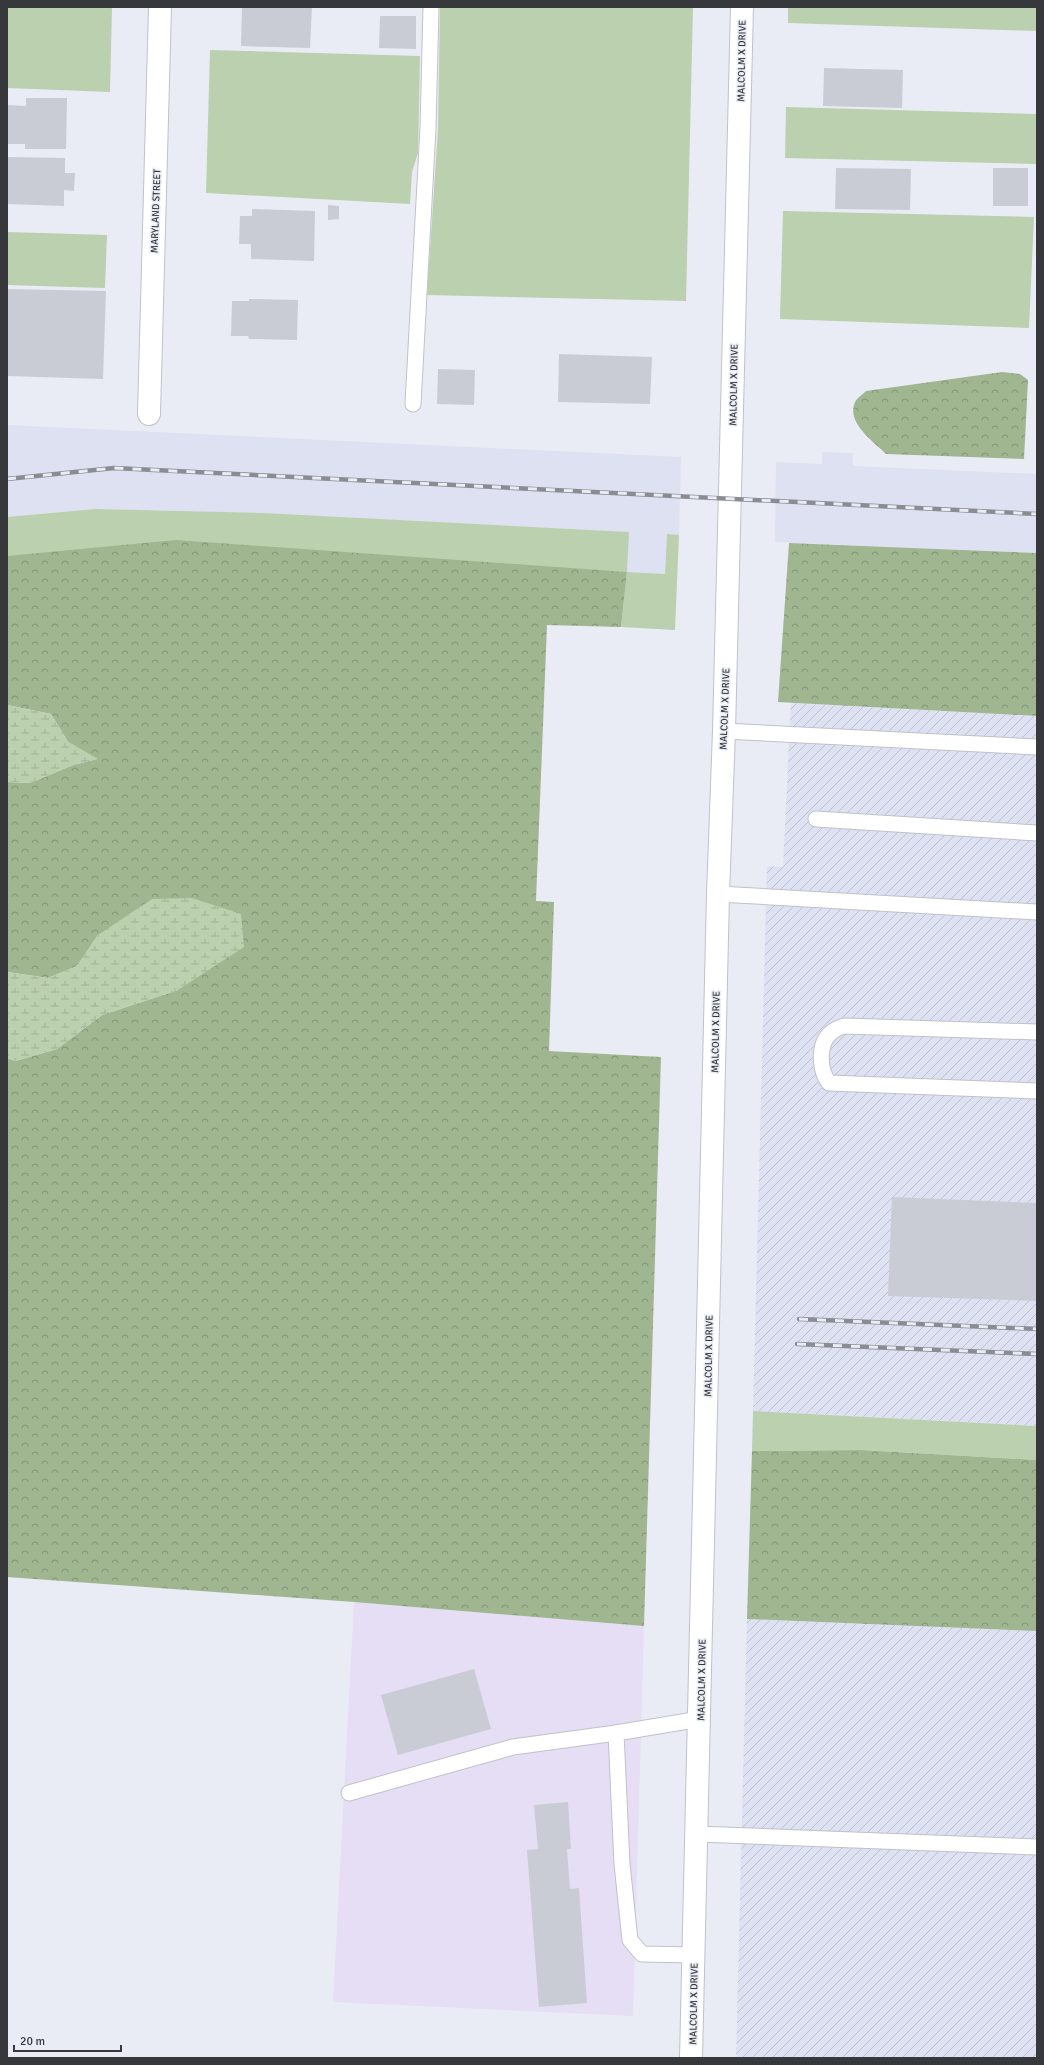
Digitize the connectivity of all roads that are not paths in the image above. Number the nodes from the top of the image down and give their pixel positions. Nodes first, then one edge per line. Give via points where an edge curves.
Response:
1 (160, 7) edge
2 (431, 7) edge
3 (742, 7) edge
4 (413, 404) dead end
5 (149, 414) dead end
6 (724, 731) junction
7 (1037, 747) edge
8 (816, 819) dead end
9 (1037, 833) edge
10 (718, 894) junction
11 (1037, 912) edge
12 (1037, 1032) edge
13 (1037, 1091) edge
14 (700, 1719) junction
15 (616, 1733) junction
16 (349, 1793) dead end
17 (697, 1834) junction
18 (1037, 1846) edge
19 (694, 1954) junction
20 (691, 2058) edge

1 - 5 street, MARYLAND STREET
2 - 4 lane via 428,128
3 - 6 street, MALCOLM X DRIVE
6 - 7 lane
6 - 10 street, MALCOLM X DRIVE
8 - 9 lane
10 - 11 lane
10 - 14 street, MALCOLM X DRIVE
12 - 13 lane via 844,1026 832,1031 825,1041 821,1067 829,1083
14 - 15 lane
14 - 17 street, MALCOLM X DRIVE
15 - 16 lane via 513,1747
15 - 19 lane via 622,1864 630,1940 642,1954
17 - 18 lane
17 - 19 street, MALCOLM X DRIVE
19 - 20 street, MALCOLM X DRIVE

